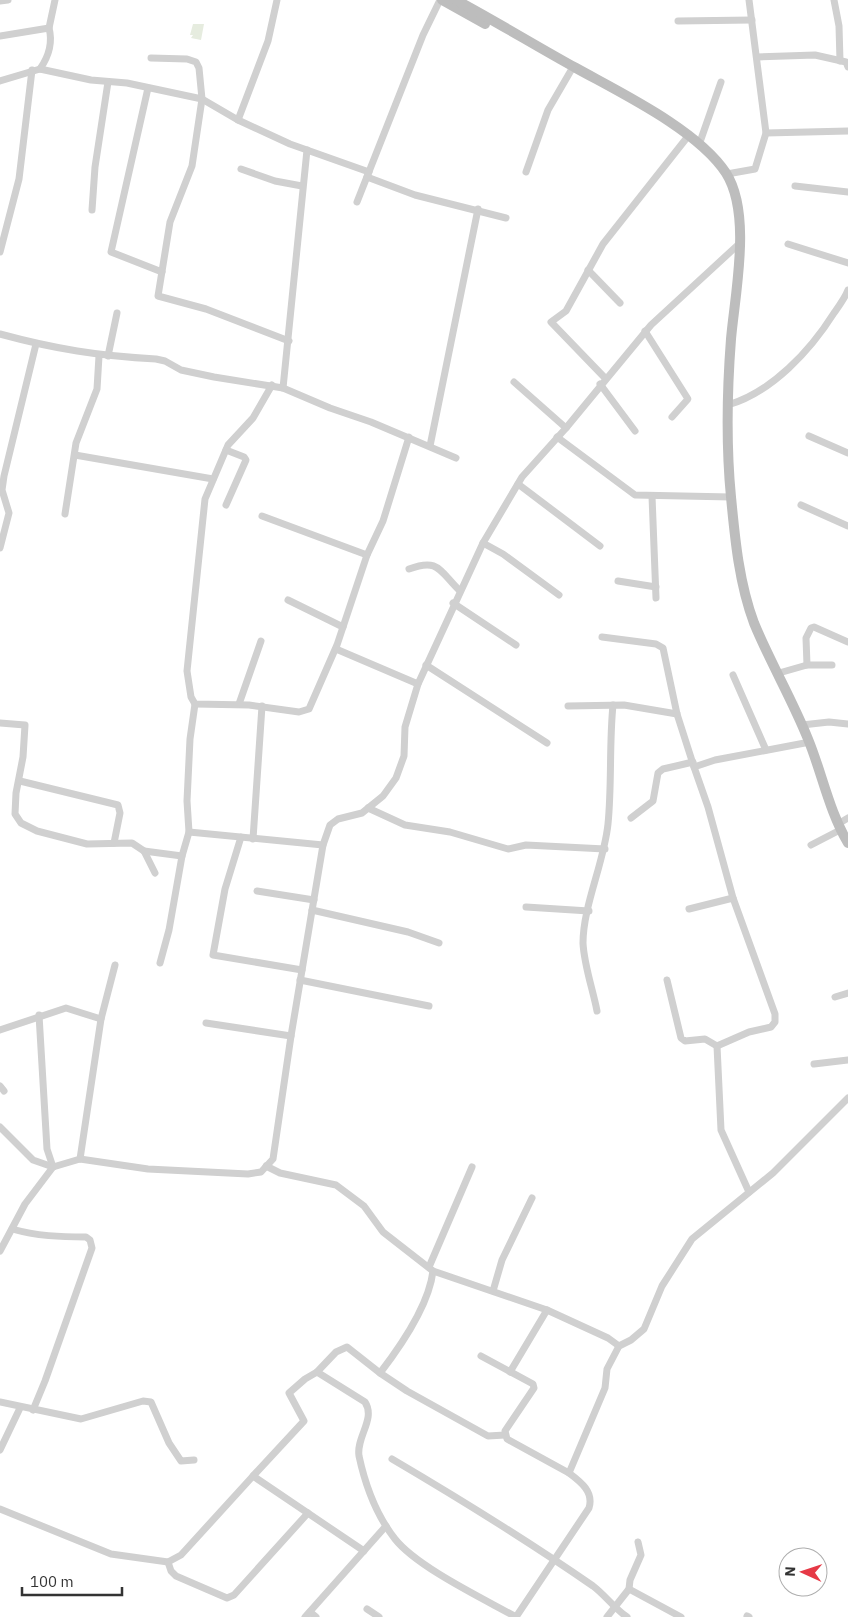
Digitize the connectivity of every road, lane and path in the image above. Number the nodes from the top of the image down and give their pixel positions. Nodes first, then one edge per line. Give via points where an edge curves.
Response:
1 (8, 0) edge
2 (55, 0) edge
3 (277, 0) edge
4 (441, 0) edge
5 (456, 0) edge
6 (749, 0) edge
7 (834, 0) edge
8 (0, 1) edge
9 (678, 20) dead end
10 (752, 20) junction
11 (49, 28) junction
12 (0, 36) edge
13 (757, 57) junction
14 (151, 58) dead end
15 (846, 63) edge
16 (573, 67) junction
17 (36, 69) junction
18 (0, 81) edge
19 (108, 82) junction
20 (721, 82) dead end
21 (148, 88) junction
22 (202, 99) junction
23 (238, 120) junction
24 (848, 131) edge
25 (766, 133) junction
26 (689, 135) junction
27 (700, 142) junction
28 (308, 150) junction
29 (241, 169) dead end
30 (526, 172) dead end
31 (727, 174) junction
32 (368, 175) junction
33 (302, 186) junction
34 (795, 186) dead end
35 (848, 192) edge
36 (357, 202) dead end
37 (478, 209) junction
38 (92, 210) dead end
39 (506, 218) dead end
40 (740, 243) junction
41 (788, 244) dead end
42 (0, 252) edge
43 (848, 264) edge
44 (588, 270) junction
45 (162, 272) junction
46 (848, 290) edge
47 (620, 303) dead end
48 (118, 313) dead end
49 (645, 331) junction
50 (0, 334) edge
51 (289, 342) junction
52 (36, 344) junction
53 (99, 356) junction
54 (108, 356) junction
55 (603, 381) junction
56 (514, 382) dead end
57 (272, 385) junction
58 (283, 388) junction
59 (728, 405) junction
60 (672, 417) dead end
61 (566, 428) junction
62 (634, 431) dead end
63 (809, 436) dead end
64 (409, 437) junction
65 (557, 437) junction
66 (430, 446) junction
67 (226, 450) junction
68 (848, 453) edge
69 (75, 455) junction
70 (456, 458) dead end
71 (213, 479) junction
72 (518, 484) junction
73 (652, 496) junction
74 (731, 497) junction
75 (226, 505) dead end
76 (800, 505) dead end
77 (65, 514) dead end
78 (262, 516) dead end
79 (848, 526) edge
80 (483, 543) junction
81 (600, 546) dead end
82 (0, 548) edge
83 (367, 555) junction
84 (409, 569) dead end
85 (618, 581) dead end
86 (656, 587) junction
87 (459, 590) junction
88 (559, 595) dead end
89 (656, 598) dead end
90 (288, 600) dead end
91 (454, 603) junction
92 (343, 627) junction
93 (602, 637) dead end
94 (261, 641) dead end
95 (848, 642) edge
96 (516, 645) dead end
97 (336, 648) junction
98 (426, 665) junction
99 (807, 665) junction
100 (832, 665) dead end
101 (779, 673) junction
102 (733, 675) dead end
103 (418, 684) junction
104 (195, 704) junction
105 (239, 704) junction
106 (613, 705) junction
107 (262, 706) junction
108 (568, 706) dead end
109 (677, 714) junction
110 (0, 723) edge
111 (848, 724) edge
112 (802, 725) junction
113 (810, 742) junction
114 (548, 743) dead end
115 (766, 750) junction
116 (693, 764) junction
117 (20, 781) junction
118 (368, 808) junction
119 (631, 818) dead end
120 (848, 818) edge
121 (839, 827) junction
122 (189, 832) junction
123 (241, 837) junction
124 (253, 838) junction
125 (114, 843) junction
126 (848, 844) edge
127 (323, 845) junction
128 (811, 845) dead end
129 (605, 849) junction
130 (144, 851) junction
131 (182, 856) junction
132 (155, 873) dead end
133 (257, 891) dead end
134 (733, 898) junction
135 (314, 900) junction
136 (526, 907) dead end
137 (689, 909) dead end
138 (312, 910) junction
139 (589, 911) junction
140 (439, 943) dead end
141 (160, 963) dead end
142 (114, 965) dead end
143 (302, 970) junction
144 (300, 980) junction
145 (667, 980) dead end
146 (848, 994) edge
147 (835, 998) dead end
148 (429, 1006) dead end
149 (597, 1011) dead end
150 (39, 1015) junction
151 (101, 1018) junction
152 (206, 1023) dead end
153 (0, 1030) edge
154 (291, 1036) junction
155 (717, 1046) junction
156 (848, 1060) edge
157 (814, 1064) dead end
158 (848, 1098) edge
159 (0, 1127) edge
160 (80, 1159) junction
161 (266, 1166) junction
162 (52, 1167) junction
163 (472, 1167) dead end
164 (749, 1192) junction
165 (532, 1198) dead end
166 (12, 1229) junction
167 (0, 1251) edge
168 (431, 1269) junction
169 (493, 1291) junction
170 (548, 1310) junction
171 (618, 1346) junction
172 (481, 1356) dead end
173 (318, 1372) junction
174 (510, 1372) junction
175 (380, 1373) junction
176 (0, 1402) edge
177 (20, 1408) junction
178 (33, 1410) junction
179 (505, 1435) junction
180 (0, 1450) edge
181 (392, 1459) dead end
182 (194, 1460) dead end
183 (568, 1473) junction
184 (253, 1476) junction
185 (0, 1509) edge
186 (308, 1513) junction
187 (386, 1526) junction
188 (638, 1542) dead end
189 (364, 1552) junction
190 (555, 1561) junction
191 (168, 1562) junction
192 (629, 1589) junction
193 (614, 1605) junction
194 (367, 1609) dead end
195 (307, 1614) edge
196 (316, 1617) edge
197 (379, 1617) edge
198 (516, 1617) edge
199 (607, 1617) edge
200 (627, 1617) edge
201 (681, 1617) edge

1 - 8 street
2 - 11 street
3 - 23 street via 268,41
4 - 16 street via 539,55
4 - 32 street via 423,35
5 - 16 street
6 - 10 street
7 - 15 street
9 - 10 street
10 - 13 street
11 - 12 street
11 - 17 street via 52,39 45,61
13 - 15 street via 815,55
13 - 25 street
14 - 22 street via 187,58 196,62
16 - 26 street
16 - 30 street via 548,110
17 - 18 street
17 - 19 street
17 - 42 street via 19,179
19 - 21 street
19 - 38 street
20 - 27 street
21 - 22 street
21 - 45 street via 111,252
22 - 23 street
22 - 45 street via 192,166 170,222
23 - 28 street
24 - 25 street
25 - 31 street via 755,169
26 - 27 street
26 - 44 street via 603,244
27 - 31 street
28 - 32 street
28 - 33 street
29 - 33 street
31 - 40 street via 738,214
32 - 36 street
32 - 37 street via 415,195
33 - 51 street
34 - 35 street
37 - 39 street
37 - 66 street
40 - 49 street
40 - 59 street
41 - 43 street
44 - 47 street
44 - 55 street via 566,311 551,322
45 - 51 street via 158,296 206,309
46 - 59 street via 805,354 760,390
48 - 54 street
49 - 55 street
49 - 60 street via 688,399
50 - 52 street
51 - 58 street
52 - 53 street
52 - 82 street via 4,476 2,490 9,512
53 - 54 street
53 - 69 street via 97,390 76,443
54 - 57 street via 156,359 181,370
55 - 61 street
55 - 62 street
56 - 61 street
57 - 58 street
57 - 67 street via 256,414 231,440
58 - 64 street
59 - 74 street
61 - 65 street
63 - 68 street
64 - 66 street
64 - 83 street via 383,521
65 - 72 street
65 - 73 street via 631,493
66 - 70 street
67 - 71 street
67 - 75 street via 246,460
69 - 71 street
69 - 77 street
71 - 104 street via 202,509 187,671 190,697
72 - 80 street
72 - 81 street
73 - 74 street
73 - 86 street
74 - 101 street via 745,595
76 - 79 street
78 - 83 street
80 - 87 street
80 - 88 street
83 - 92 street
84 - 87 street via 432,564
85 - 86 street
86 - 89 street
87 - 91 street
90 - 92 street
91 - 96 street
91 - 98 street
92 - 97 street
93 - 109 street via 656,644 663,648
94 - 105 street
95 - 99 street via 811,628 806,638
97 - 103 street
97 - 107 street via 312,704 305,712
98 - 103 street
98 - 114 street
99 - 100 street
99 - 101 street
101 - 112 street
102 - 115 street
103 - 118 street via 405,727 404,756 396,778 383,796
104 - 105 street
104 - 122 street via 188,783
105 - 107 street
106 - 108 street
106 - 109 street
106 - 129 street via 611,800
107 - 124 street
109 - 116 street
110 - 117 street via 25,726
111 - 112 street
112 - 113 street
113 - 115 street
113 - 121 street
115 - 116 street
116 - 119 street via 663,769 658,773 653,801
116 - 134 street
117 - 125 street via 118,805 120,813
117 - 125 street via 15,814 21,823 64,840 87,844
118 - 127 street via 330,825
118 - 129 street via 405,825 450,832 508,849 526,844
120 - 121 street
121 - 126 street
121 - 128 street
122 - 123 street
122 - 131 street
123 - 124 street
123 - 143 street via 225,889 213,955
124 - 127 street
125 - 130 street via 132,843
127 - 135 street
129 - 139 street
130 - 131 street
130 - 132 street
131 - 141 street
133 - 135 street
134 - 137 street
134 - 155 street via 766,984 775,1022 771,1027 749,1032
135 - 138 street
136 - 139 street
138 - 140 street via 408,932
138 - 143 street
139 - 149 street via 583,946
142 - 151 street
143 - 144 street
144 - 148 street
144 - 154 street
145 - 155 street via 681,1038 685,1041 705,1039
146 - 147 street
150 - 151 street via 66,1008
150 - 153 street
150 - 162 street
151 - 160 street
152 - 154 street
154 - 161 street via 273,1159
155 - 164 street via 721,1130
156 - 157 street
158 - 164 street via 773,1173
159 - 162 street via 33,1160
160 - 161 street via 148,1169 248,1174 261,1172
160 - 162 street
161 - 168 street via 336,1185 364,1206 383,1232
162 - 166 street via 25,1204
163 - 168 street
164 - 171 street via 692,1239 662,1286 644,1329 632,1340
165 - 169 street via 502,1260
166 - 167 street
166 - 178 street via 41,1236 86,1237 92,1248
168 - 169 street
168 - 175 street via 432,1281 415,1320
169 - 170 street
170 - 171 street via 608,1338
170 - 174 street
171 - 183 street
172 - 174 street
173 - 175 street via 336,1352 347,1347
173 - 184 street via 289,1393 304,1421
173 - 187 street via 365,1402 368,1408 358,1449 369,1491
174 - 179 street via 533,1384 534,1388 505,1430
175 - 179 street via 488,1436
176 - 177 street
177 - 178 street
177 - 180 street
178 - 182 street via 81,1419 143,1401 151,1402 169,1444 181,1460
179 - 183 street
181 - 190 street via 474,1507
183 - 190 street via 592,1500
184 - 186 street
184 - 191 street via 181,1555
185 - 191 street via 111,1554
186 - 189 street
186 - 191 street via 234,1595 227,1598 176,1576
187 - 189 street
187 - 198 street via 415,1557
188 - 192 street via 641,1555
189 - 195 street
190 - 193 street
190 - 198 street
192 - 193 street
192 - 201 street
193 - 199 street
193 - 200 street
194 - 197 street
195 - 196 street

